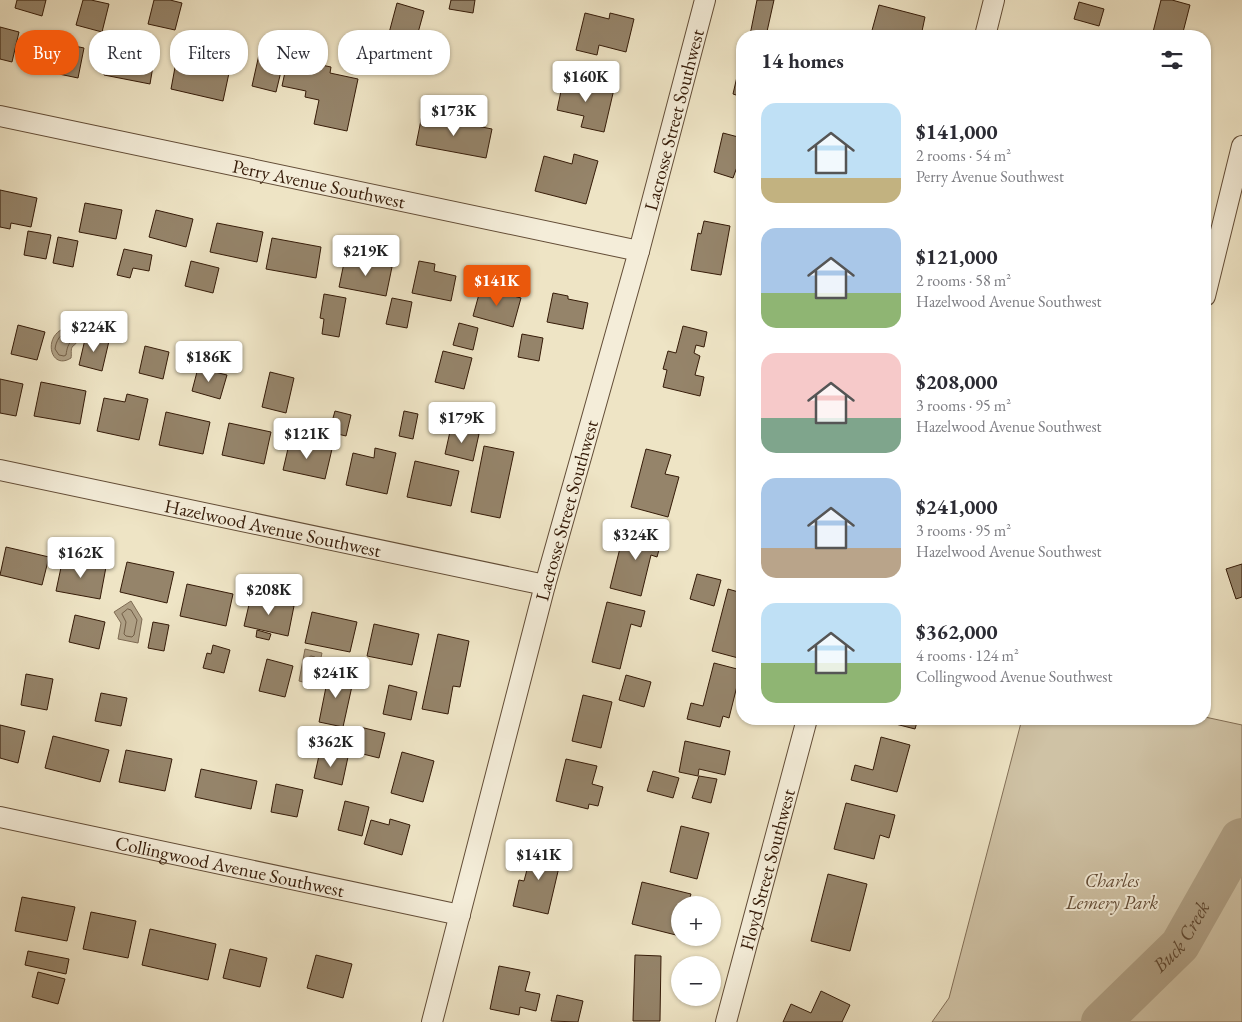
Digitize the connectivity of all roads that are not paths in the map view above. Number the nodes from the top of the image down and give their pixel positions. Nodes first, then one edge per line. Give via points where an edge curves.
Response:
1 (705, 0) edge
2 (994, 0) edge
3 (986, 30) edge
4 (0, 116) edge
5 (1242, 146) edge
6 (638, 252) junction
7 (1211, 254) edge
8 (0, 470) edge
9 (545, 586) junction
10 (805, 725) edge
11 (0, 817) edge
12 (460, 915) junction
13 (432, 1022) edge
14 (726, 1022) edge

1 - 6 street, Lacrosse Street Southwest
2 - 3 street
4 - 6 street, Perry Avenue Southwest
5 - 7 street
6 - 9 street, Lacrosse Street Southwest
8 - 9 street, Hazelwood Avenue Southwest
9 - 12 street, Lacrosse Street Southwest
10 - 14 street, Floyd Street Southwest
11 - 12 street, Collingwood Avenue Southwest
12 - 13 street, Lacrosse Street Southwest

